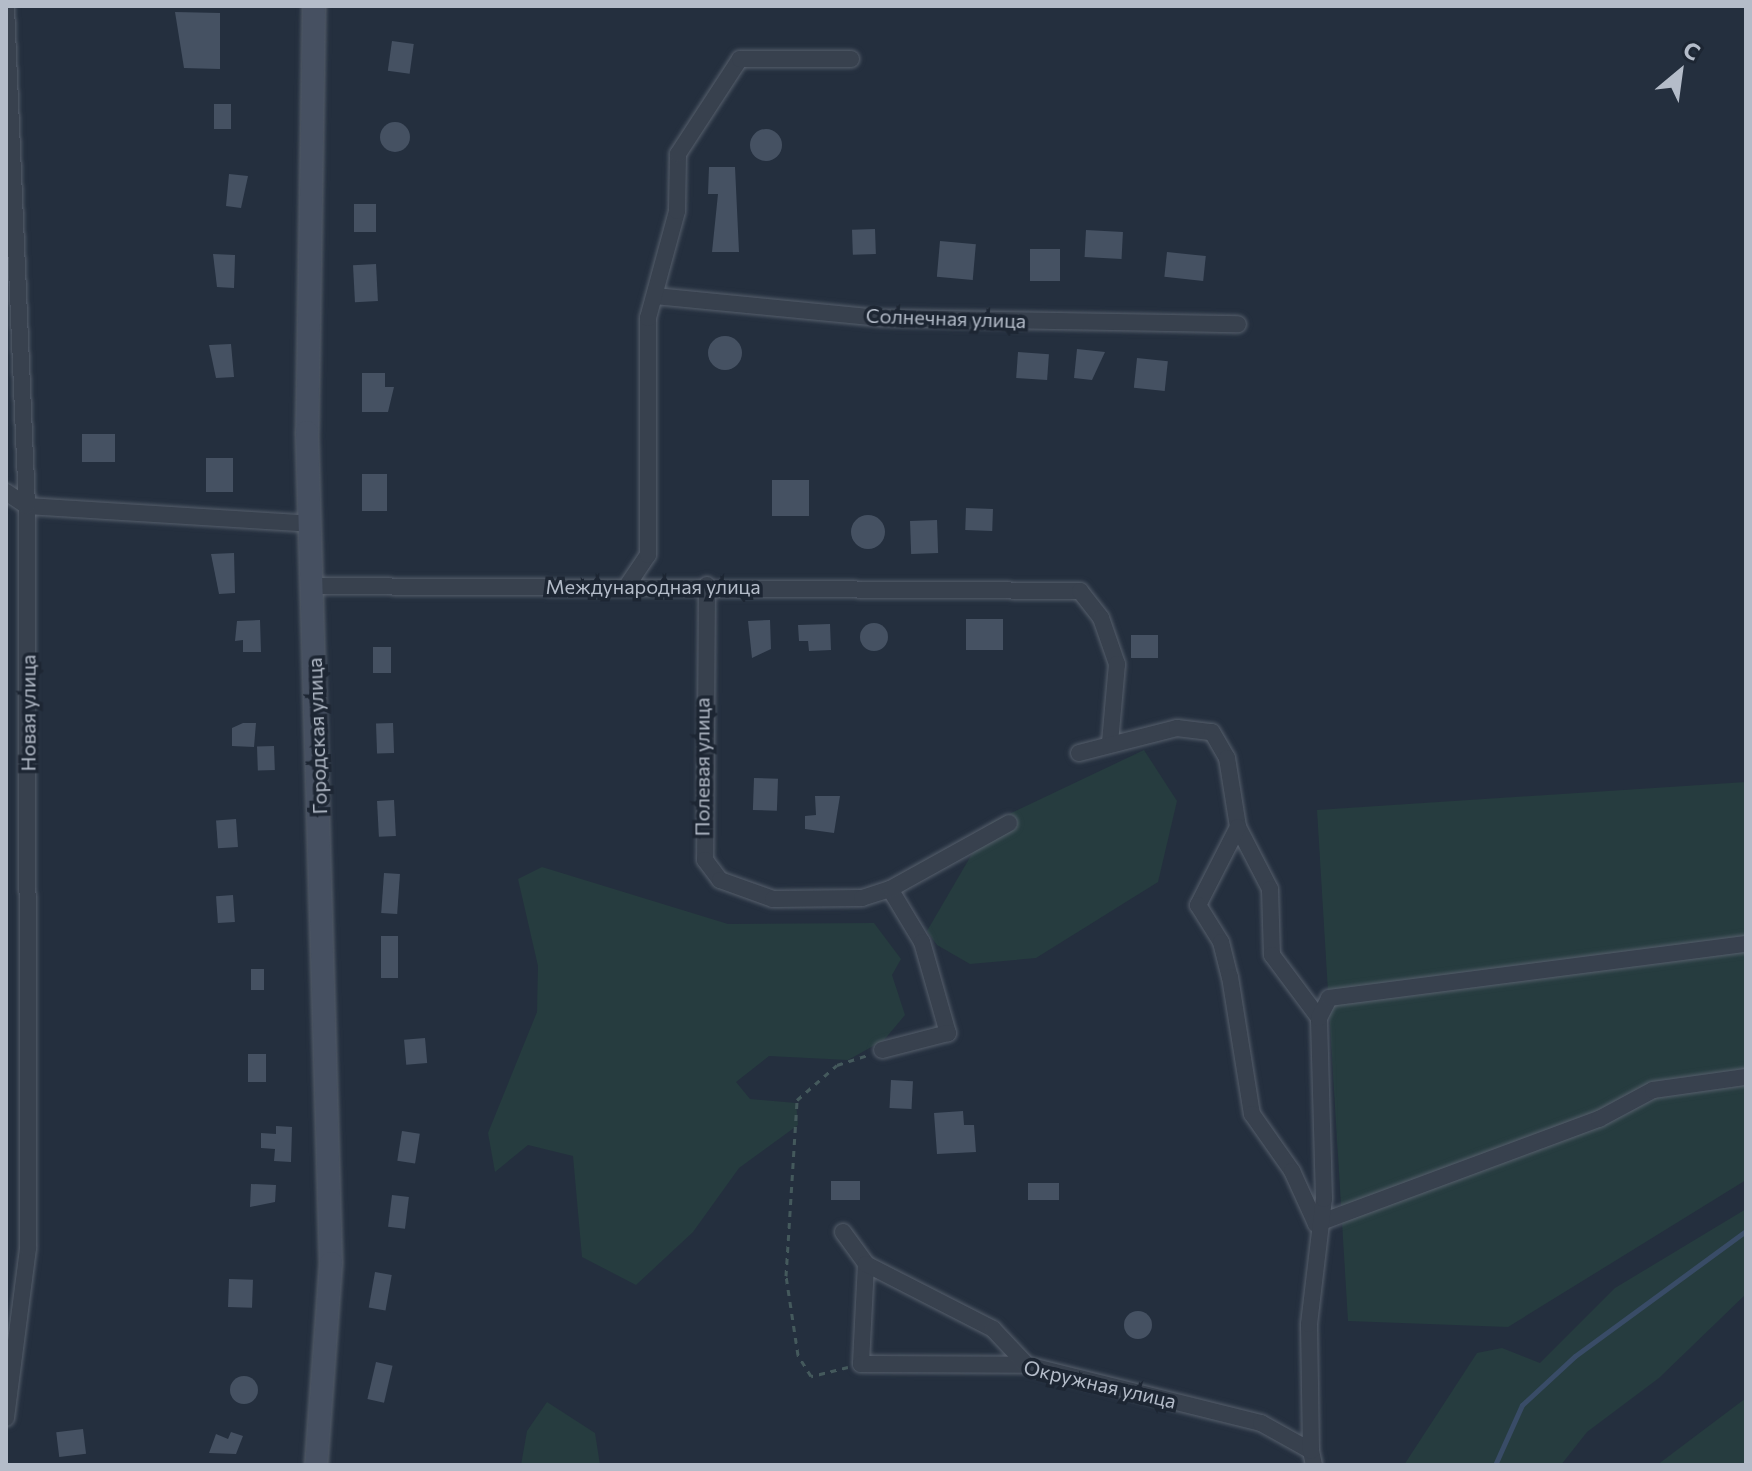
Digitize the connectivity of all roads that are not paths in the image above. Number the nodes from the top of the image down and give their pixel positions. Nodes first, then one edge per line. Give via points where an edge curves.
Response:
1 (6, 6) edge
2 (314, 6) edge
3 (851, 59) dead end
4 (655, 296) junction
5 (1238, 324) dead end
6 (6, 492) edge
7 (27, 506) junction
8 (310, 524) junction
9 (707, 585) junction
10 (313, 586) junction
11 (627, 586) junction
12 (1110, 742) junction
13 (1079, 753) dead end
14 (1009, 823) dead end
15 (1238, 827) junction
16 (890, 889) junction
17 (1746, 944) edge
18 (1319, 1018) junction
19 (882, 1050) road end
20 (1746, 1077) edge
21 (1316, 1224) junction
22 (843, 1232) dead end
23 (866, 1264) junction
24 (1027, 1365) junction
25 (6, 1418) edge
26 (1312, 1458) edge
27 (316, 1465) edge

1 - 7 street, Новая улица
2 - 8 main road, Городская улица
3 - 4 street via 740,59 678,154 677,211
4 - 5 street, Солнечная улица via 881,318
4 - 11 street via 648,318 648,555
6 - 7 street
7 - 8 street
7 - 25 street, Новая улица via 28,1248
8 - 10 main road, Городская улица
9 - 11 street, Международная улица
9 - 12 street, Международная улица via 994,585 1080,591 1117,664
9 - 16 street, Полевая улица via 705,860 720,880 773,899 862,898
10 - 11 street, Международная улица
10 - 27 main road, Городская улица via 331,1263
12 - 13 street
12 - 15 street via 1177,728 1212,732 1227,758
14 - 16 street, Полевая улица
15 - 18 street via 1270,889 1272,955
15 - 21 street via 1198,905 1221,942 1240,1015 1252,1114 1292,1171
16 - 19 street via 922,942 948,1033
17 - 18 street via 1329,998
18 - 21 street via 1324,1199
20 - 21 street via 1653,1090 1599,1119
21 - 26 street
22 - 23 street
23 - 24 street via 993,1329
23 - 24 street, Окружная улица via 861,1364
24 - 26 street, Окружная улица via 1261,1423

